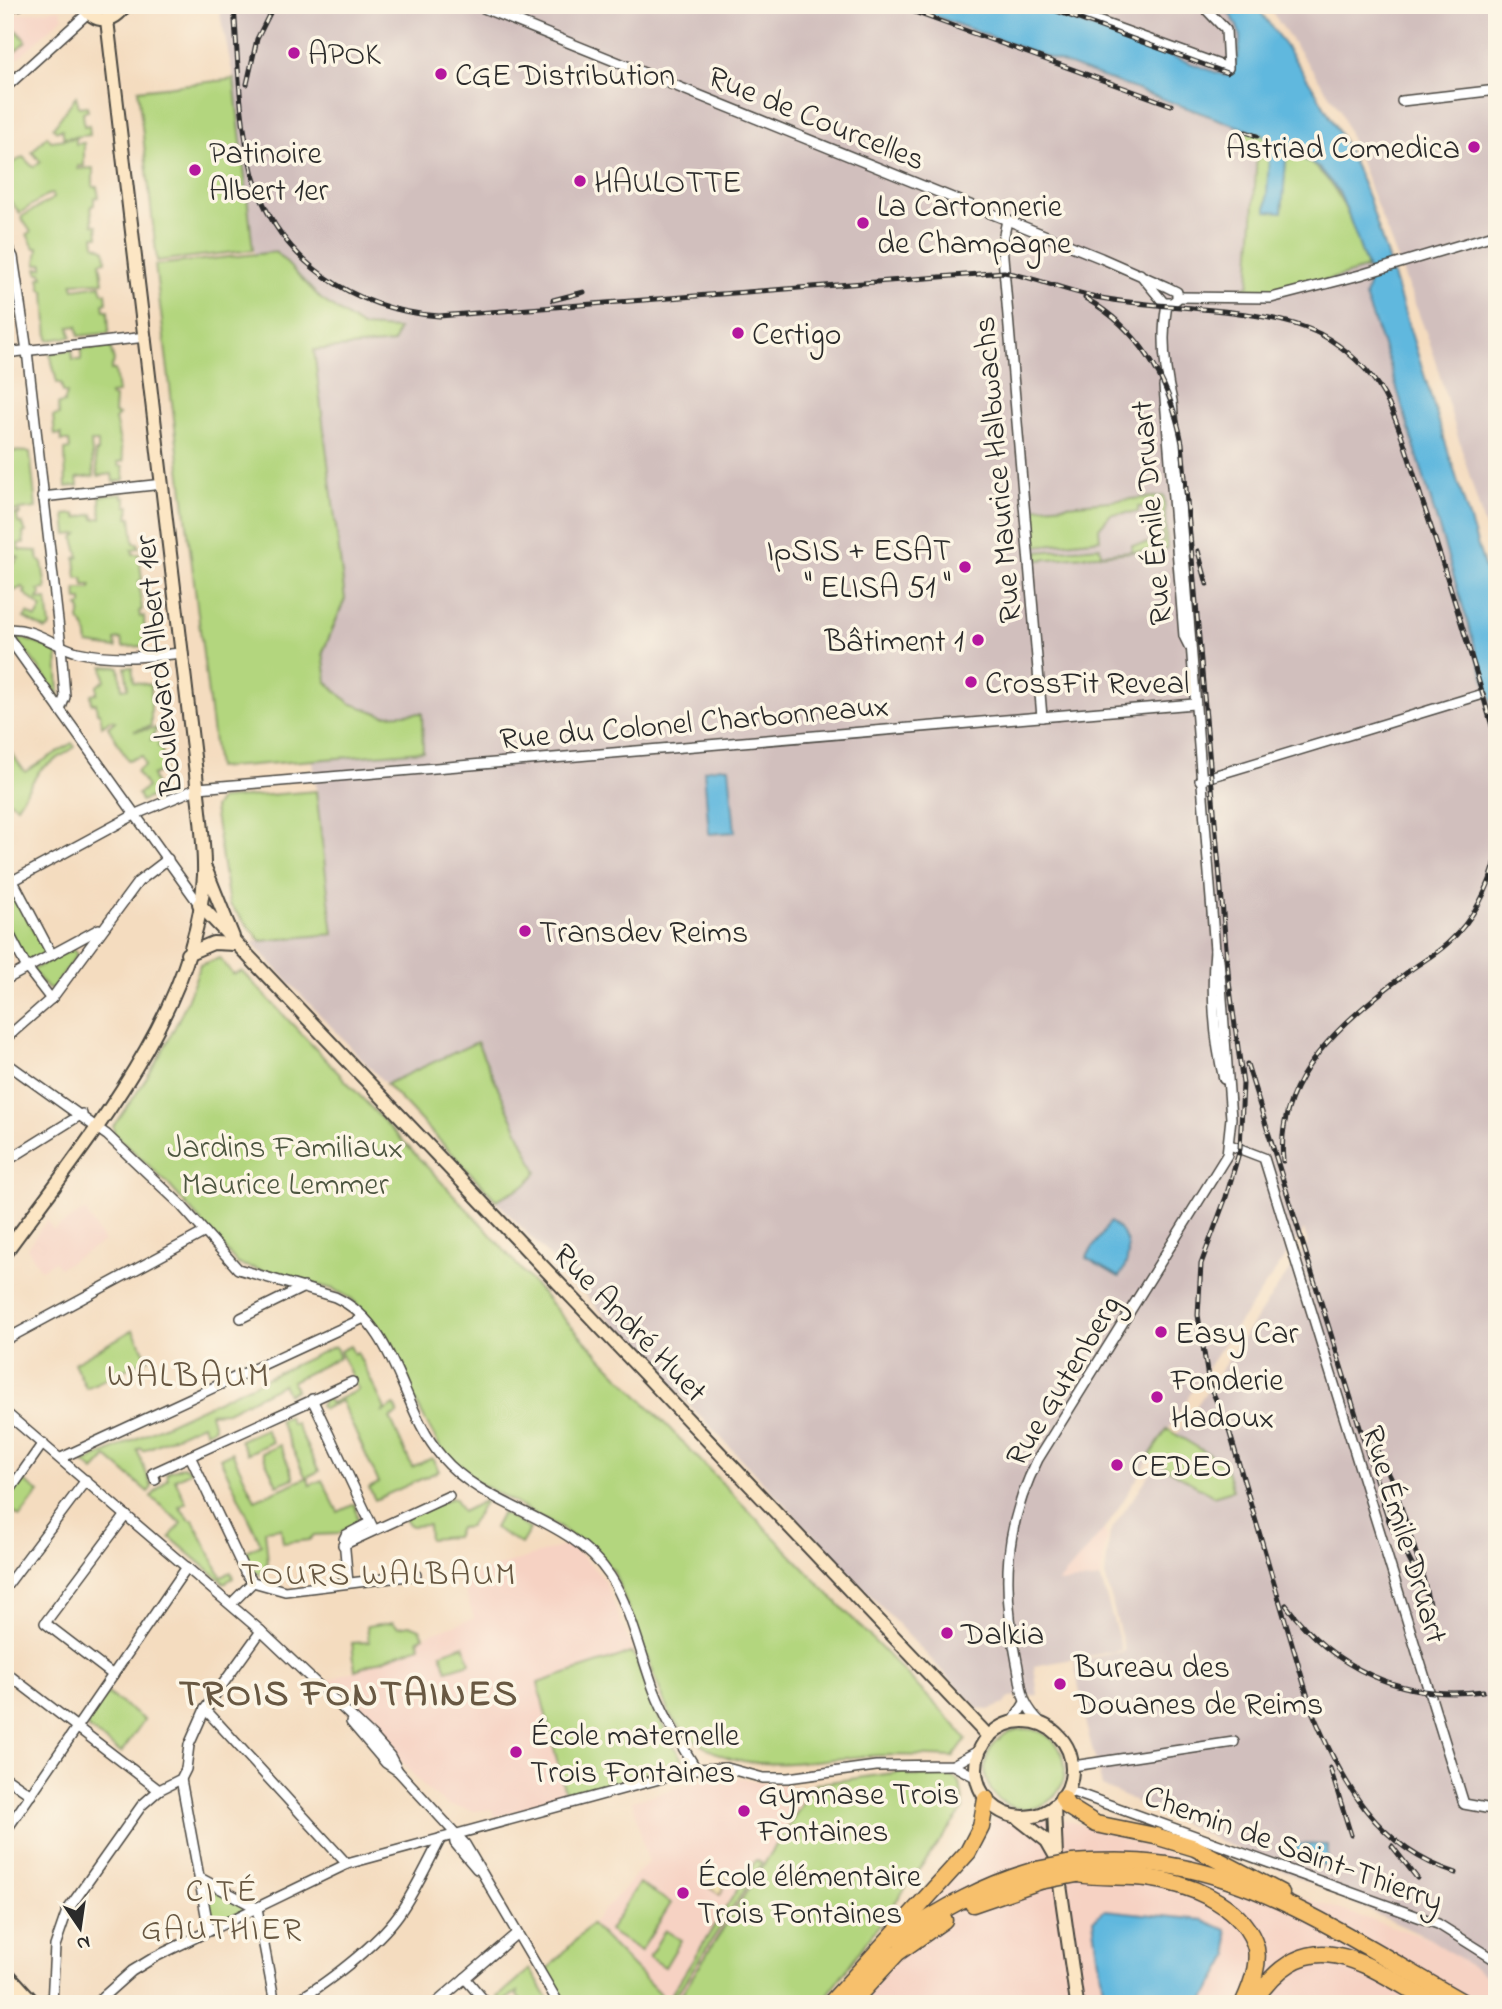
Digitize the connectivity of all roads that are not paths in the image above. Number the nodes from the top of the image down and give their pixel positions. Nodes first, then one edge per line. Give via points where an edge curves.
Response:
1 (20, 5) edge
2 (125, 5) edge
3 (476, 5) edge
4 (1053, 5) edge
5 (1202, 5) edge
6 (5, 7) edge
7 (85, 9) edge
8 (107, 20) junction
9 (5, 88) edge
10 (1497, 90) edge
11 (1402, 101) dead end
12 (1007, 220) junction
13 (1497, 234) edge
14 (5, 242) edge
15 (1140, 274) junction
16 (1167, 287) junction
17 (1160, 295) junction
18 (1178, 296) junction
19 (1167, 304) junction
20 (146, 337) junction
21 (27, 351) junction
22 (5, 353) edge
23 (163, 484) junction
24 (42, 497) junction
25 (5, 632) edge
26 (61, 647) junction
27 (181, 653) junction
28 (1480, 695) dead end
29 (1194, 704) junction
30 (60, 710) junction
31 (1042, 717) junction
32 (1200, 779) junction
33 (198, 788) junction
34 (136, 814) junction
35 (168, 859) junction
36 (204, 862) junction
37 (9, 883) edge
38 (199, 904) junction
39 (5, 926) edge
40 (101, 928) junction
41 (235, 944) junction
42 (52, 954) junction
43 (187, 954) junction
44 (27, 968) junction
45 (5, 980) edge
46 (51, 999) junction
47 (5, 1039) edge
48 (5, 1062) edge
49 (82, 1114) junction
50 (102, 1130) junction
51 (1230, 1145) junction
52 (5, 1161) edge
53 (205, 1232) junction
54 (5, 1253) edge
55 (304, 1287) junction
56 (241, 1318) dead end
57 (364, 1318) junction
58 (5, 1340) edge
59 (352, 1382) dead end
60 (312, 1399) junction
61 (5, 1412) edge
62 (43, 1443) junction
63 (190, 1456) junction
64 (61, 1458) junction
65 (155, 1479) dead end
66 (86, 1480) junction
67 (449, 1496) dead end
68 (5, 1497) edge
69 (127, 1515) junction
70 (371, 1527) junction
71 (187, 1567) junction
72 (415, 1575) dead end
73 (253, 1582) junction
74 (348, 1583) junction
75 (5, 1588) edge
76 (231, 1604) junction
77 (261, 1630) junction
78 (5, 1672) edge
79 (113, 1675) junction
80 (1024, 1704) junction
81 (205, 1709) junction
82 (1013, 1722) junction
83 (1042, 1724) junction
84 (77, 1726) junction
85 (989, 1737) junction
86 (1234, 1742) dead end
87 (981, 1749) junction
88 (953, 1765) junction
89 (1073, 1766) junction
90 (695, 1769) junction
91 (5, 1777) edge
92 (977, 1778) junction
93 (181, 1779) junction
94 (159, 1790) junction
95 (31, 1795) junction
96 (986, 1799) junction
97 (1062, 1799) junction
98 (1497, 1810) edge
99 (1016, 1817) junction
100 (5, 1832) edge
101 (454, 1834) junction
102 (441, 1838) junction
103 (1056, 1857) junction
104 (347, 1864) junction
105 (1074, 1869) junction
106 (1038, 1875) junction
107 (200, 1878) junction
108 (257, 1908) junction
109 (209, 1931) junction
110 (516, 1934) junction
111 (1497, 1961) edge
112 (5, 1971) edge
113 (1410, 1973) junction
114 (465, 1978) junction
115 (36, 2004) edge
116 (52, 2004) edge
117 (95, 2004) edge
118 (275, 2004) edge
119 (290, 2004) edge
120 (435, 2004) edge
121 (487, 2004) edge
122 (559, 2004) edge
123 (833, 2004) edge
124 (850, 2004) edge
125 (1077, 2004) edge
126 (1242, 2004) edge
127 (1252, 2004) edge
128 (1436, 2004) edge
129 (1447, 2004) edge
130 (1466, 2004) edge

1 - 6 street
2 - 8 street
3 - 12 street, Rue de Courcelles
4 - 5 street via 1228,68 1226,30
7 - 8 street
7 - 9 street
8 - 20 street, Boulevard Albert 1er
10 - 11 street
12 - 15 street, Rue de Courcelles
12 - 31 street, Rue Maurice Halbwachs via 1002,244
13 - 18 street via 1271,298
14 - 21 street via 13,257
15 - 16 street, Rue de Courcelles
15 - 17 street, Rue de Courcelles
16 - 17 street
16 - 18 street, Rue de Courcelles via 1174,288
17 - 19 street, Rue de Courcelles
18 - 19 street
19 - 29 street, Rue Émile Druart via 1165,374 1184,636
20 - 21 street
20 - 23 street, Boulevard Albert 1er
21 - 22 street
21 - 24 street
23 - 24 street
23 - 27 street, Boulevard Albert 1er
24 - 26 street
25 - 26 street via 22,630
25 - 30 street
26 - 27 street via 122,659
26 - 30 street via 65,697
27 - 33 street, Boulevard Albert 1er
28 - 32 street
29 - 31 street, Rue du Colonel Charbonneaux
29 - 32 street, Rue Émile Druart
30 - 34 street
31 - 33 street, Rue du Colonel Charbonneaux
32 - 51 street, Rue Émile Druart via 1215,950 1217,1035 1228,1094
33 - 34 street, Rue du Colonel Charbonneaux
33 - 36 street, Boulevard Albert 1er
34 - 35 street
34 - 37 street, Rue du Colonel Charbonneaux
35 - 38 street
35 - 40 street via 138,882
36 - 38 street, Boulevard Albert 1er
36 - 41 street
37 - 42 street
38 - 41 street, Rue André Huet
38 - 43 street, Boulevard Albert 1er
39 - 44 street
40 - 42 street
40 - 46 street
41 - 43 street via 214,943
41 - 85 street, Rue André Huet
42 - 44 street
43 - 50 street, Boulevard Albert 1er via 178,985 146,1052
44 - 45 street
44 - 46 street
46 - 47 street
48 - 49 street
49 - 50 street
49 - 52 street
50 - 53 street
50 - 54 street, Boulevard Albert 1er
51 - 80 street, Rue Gutenberg via 1212,1183 1038,1459 1020,1502 1006,1574 1008,1614
51 - 98 street, Rue Émile Druart via 1264,1158 1464,1804
53 - 55 street via 239,1269
53 - 58 street
55 - 56 street
55 - 57 street via 350,1304
57 - 64 street
57 - 90 street via 382,1340 442,1458 467,1479 574,1539 608,1574 664,1716
59 - 60 street
60 - 63 street
60 - 70 street
61 - 62 street
62 - 64 street
62 - 68 street
63 - 65 street via 153,1473
63 - 73 street
64 - 66 street
66 - 69 street
66 - 75 street
67 - 70 street
69 - 71 street
69 - 79 street via 45,1623
70 - 74 street via 343,1545
71 - 76 street
71 - 79 street
72 - 74 street
73 - 74 street via 285,1591
73 - 76 street
76 - 77 street
77 - 81 street
77 - 101 street via 374,1738
78 - 84 street
79 - 84 street
80 - 82 street
80 - 83 street
81 - 93 street
81 - 104 street
82 - 83 street
82 - 85 street
83 - 89 street via 1067,1746
84 - 94 street
84 - 95 street
85 - 87 street
86 - 89 street
87 - 88 street
87 - 92 street
88 - 90 street via 876,1766 775,1779 727,1768
88 - 92 street
89 - 97 street
90 - 101 street
91 - 95 street
92 - 96 street
93 - 94 street
93 - 107 street
94 - 116 street via 142,1805 67,1911 55,1946
95 - 100 street
96 - 99 street
96 - 123 highway via 981,1827 968,1852
97 - 99 street via 1030,1817
97 - 103 street
97 - 111 street, Chemin de Saint-Thierry via 1438,1924
97 - 113 highway via 1096,1824 1195,1848 1247,1873
99 - 103 street via 1047,1841
101 - 102 street
101 - 110 street via 454,1843 478,1871
102 - 104 street
102 - 119 street via 398,1915 384,1931 324,1983
103 - 125 street
104 - 108 street
105 - 106 highway, bridge
105 - 113 highway via 1151,1863 1214,1876 1285,1905
105 - 126 highway via 1190,1889 1234,1913 1255,1943 1254,1981
105 - 129 highway via 1165,1874 1237,1894 1286,1915
106 - 123 highway via 953,1902 908,1932
106 - 124 highway via 960,1910 897,1953
107 - 108 street
107 - 109 street
108 - 109 street
108 - 118 street
109 - 117 street via 139,1966
110 - 114 street
110 - 122 street
112 - 115 street
113 - 130 highway
114 - 120 street
114 - 121 street
127 - 128 highway via 1269,1978 1288,1962 1315,1952 1339,1954

